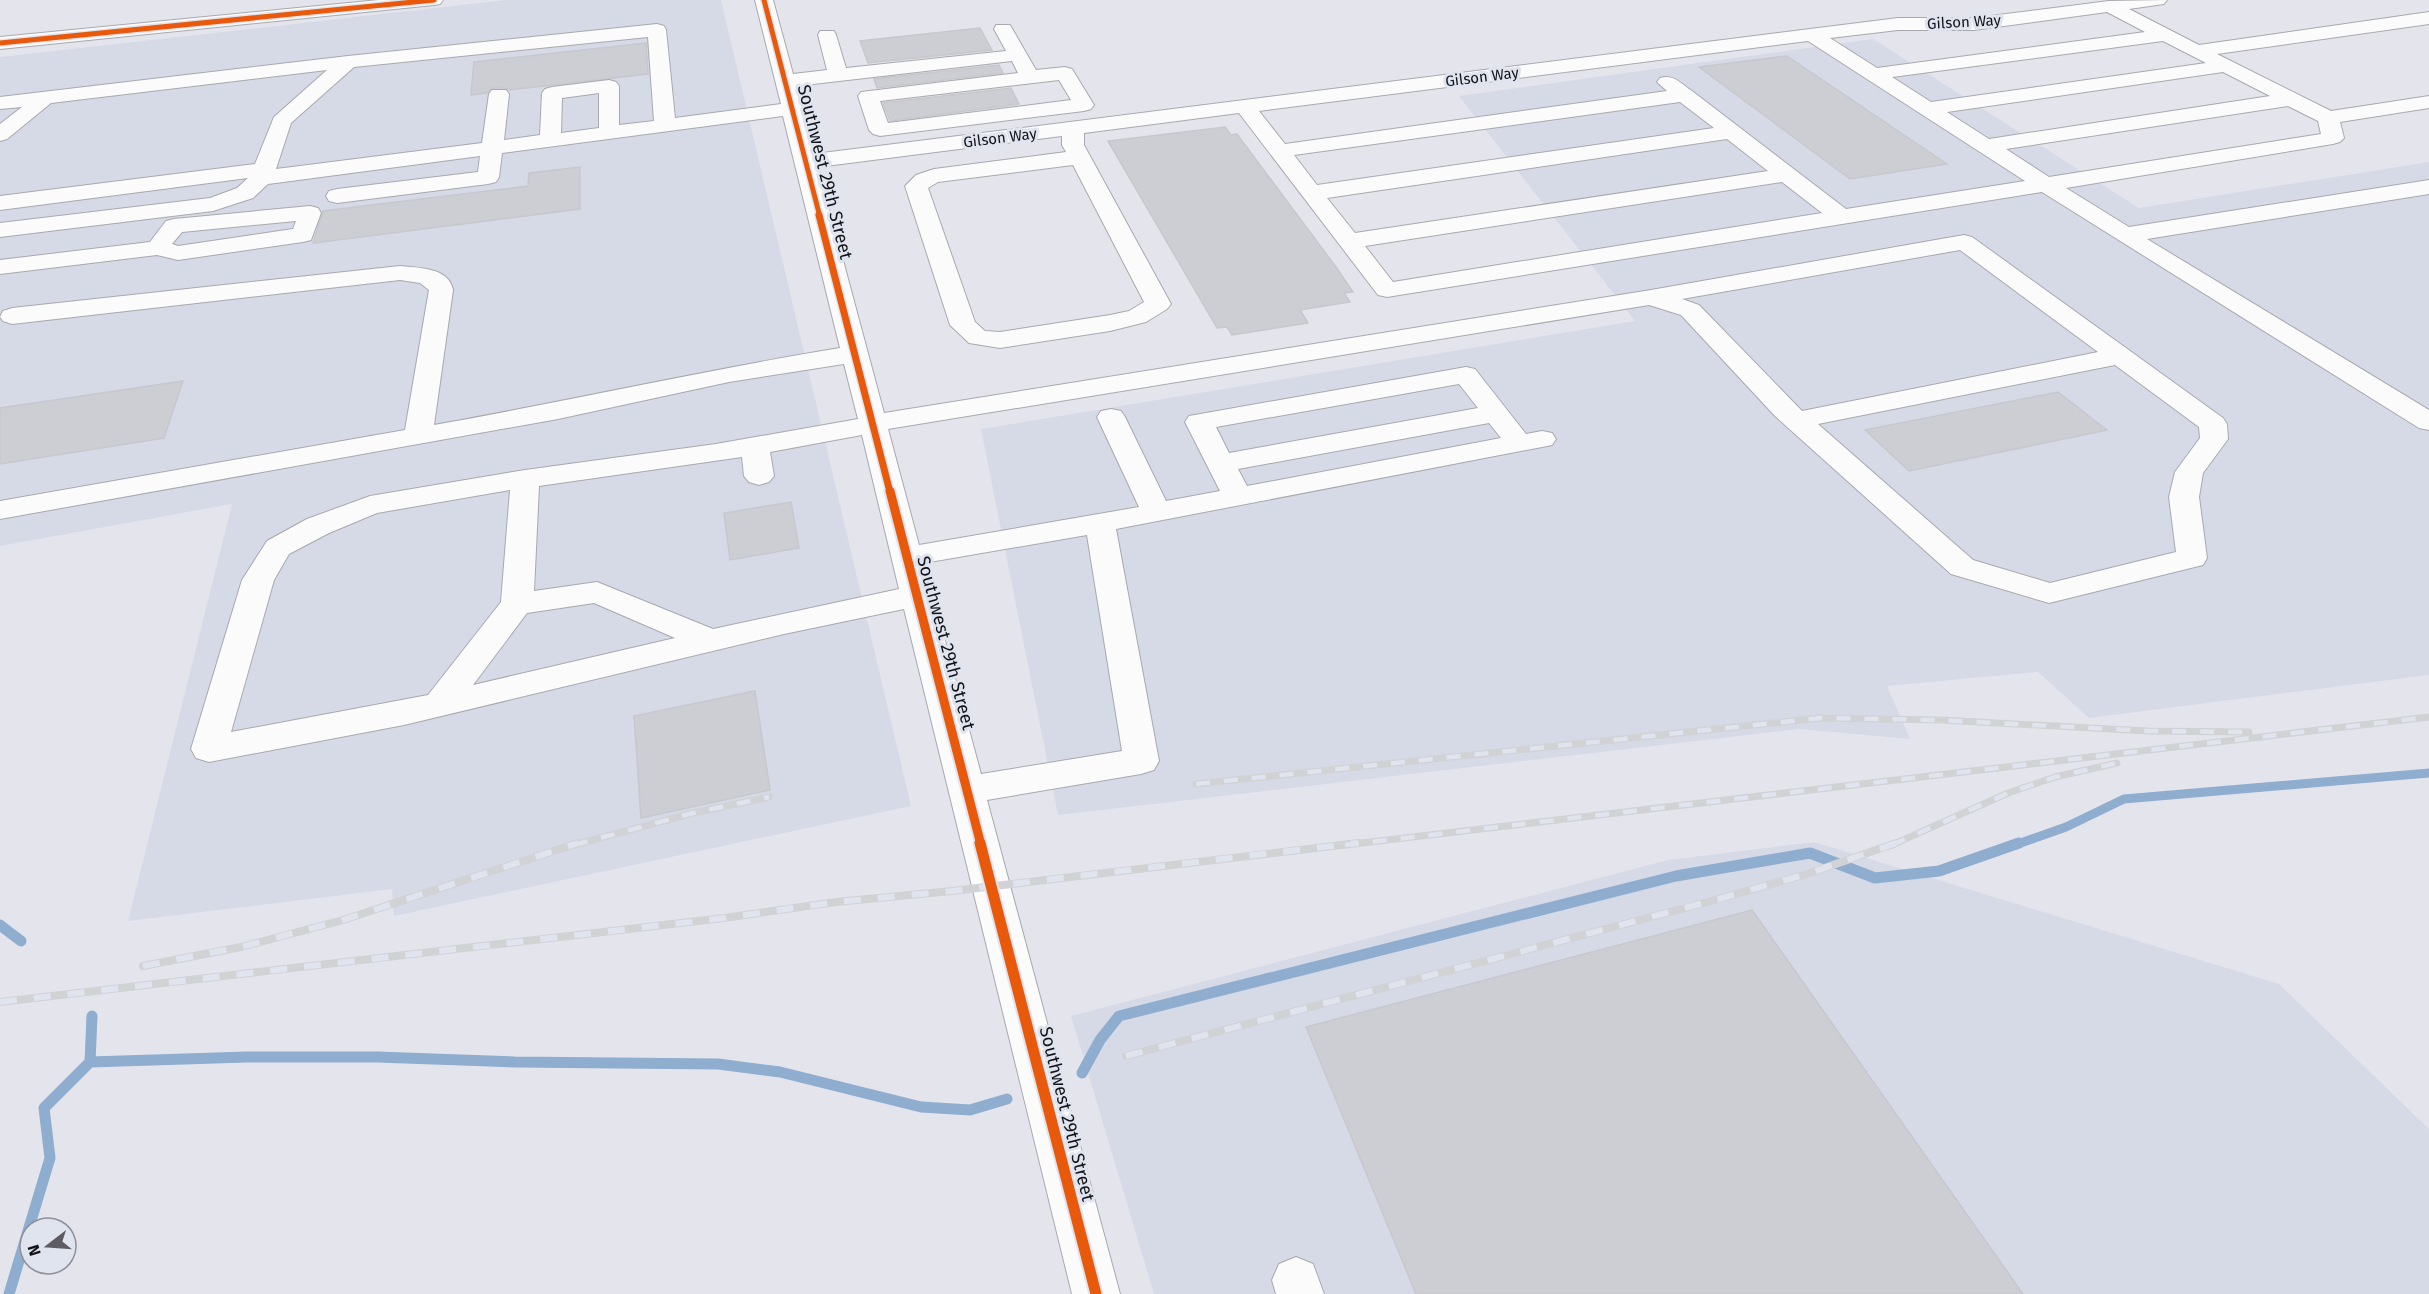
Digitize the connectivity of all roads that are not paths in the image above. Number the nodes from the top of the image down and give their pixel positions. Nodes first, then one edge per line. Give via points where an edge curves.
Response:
1 (434, 0) edge
2 (764, 0) edge
3 (2158, 0) edge
4 (2109, 6) junction
5 (2429, 18) edge
6 (1003, 29) dead end
7 (827, 35) dead end
8 (1812, 35) junction
9 (2165, 35) junction
10 (0, 44) edge
11 (2196, 51) junction
12 (1018, 55) junction
13 (1635, 57) junction
14 (348, 62) junction
15 (2226, 66) junction
16 (1874, 74) junction
17 (838, 75) junction
18 (1030, 77) junction
19 (785, 81) junction
20 (499, 94) dead end
21 (1685, 95) junction
22 (45, 98) junction
23 (2292, 99) junction
24 (2429, 102) edge
25 (0, 103) edge
26 (1084, 105) junction
27 (1245, 107) junction
28 (792, 109) junction
29 (1927, 109) junction
30 (2328, 118) junction
31 (665, 126) junction
32 (1096, 126) junction
33 (4, 129) edge
34 (891, 129) junction
35 (1073, 129) junction
36 (1732, 132) junction
37 (609, 134) junction
38 (550, 142) junction
39 (1986, 146) junction
40 (492, 149) junction
41 (899, 151) junction
42 (1279, 151) junction
43 (1082, 157) junction
44 (806, 162) junction
45 (263, 173) junction
46 (1787, 175) junction
47 (2044, 184) junction
48 (2429, 187) edge
49 (1312, 193) junction
50 (338, 196) dead end
51 (0, 203) edge
52 (189, 207) junction
53 (1841, 217) junction
54 (174, 226) junction
55 (0, 230) edge
56 (2126, 235) junction
57 (1349, 241) junction
58 (157, 248) junction
59 (49, 261) junction
60 (0, 267) edge
61 (0, 284) edge
62 (1650, 297) junction
63 (6, 317) edge
64 (0, 339) edge
65 (855, 354) junction
66 (2119, 356) junction
67 (1496, 413) junction
68 (1111, 417) dead end
69 (1797, 420) junction
70 (2429, 422) edge
71 (872, 424) junction
72 (418, 436) junction
73 (1221, 463) junction
74 (525, 479) junction
75 (1238, 497) junction
76 (0, 510) edge
77 (1156, 512) junction
78 (1100, 523) junction
79 (906, 557) junction
80 (916, 597) junction
81 (517, 604) junction
82 (710, 640) junction
83 (439, 705) junction
84 (967, 790) junction
85 (1096, 1294) edge

1 - 10 street
2 - 19 street, Southwest 29th Street
3 - 4 street, Gilson Way
4 - 8 street, Gilson Way via 1974,24 1898,24
4 - 9 street
5 - 11 street
6 - 12 street
7 - 17 street
8 - 13 street, Gilson Way
8 - 16 street
9 - 11 street
9 - 16 street
11 - 15 street
12 - 17 street
12 - 18 street
13 - 21 street
13 - 27 street, Gilson Way
14 - 22 street
14 - 31 street via 657,30
14 - 45 street via 281,121
15 - 23 street
15 - 29 street
16 - 29 street
17 - 19 street
18 - 26 street via 1065,73
18 - 34 street via 868,96 880,130
19 - 28 street, Southwest 29th Street
20 - 40 street
21 - 36 street
21 - 42 street
22 - 25 street
22 - 33 street
23 - 30 street
23 - 39 street
24 - 30 street
26 - 32 street
26 - 34 street
27 - 32 street, Gilson Way
27 - 42 street
28 - 31 street
28 - 44 street, Southwest 29th Street
29 - 39 street
30 - 47 street via 2333,138
31 - 37 street
32 - 35 street, Gilson Way
34 - 41 street
35 - 41 street, Gilson Way
35 - 43 street via 1073,145
36 - 46 street
36 - 49 street
37 - 38 street
37 - 38 street via 609,86 552,93
38 - 40 street
39 - 47 street
40 - 45 street
40 - 50 street via 488,177
41 - 44 street, Gilson Way
42 - 49 street
43 - 43 street via 1158,303 1137,317 1110,323 1000,340 978,338 963,325 916,186 934,176
44 - 65 street, Southwest 29th Street
45 - 51 street
45 - 52 street via 245,193
46 - 53 street
46 - 57 street
47 - 53 street
47 - 56 street
48 - 56 street
49 - 57 street
52 - 54 street
52 - 55 street
53 - 57 street via 1387,290
54 - 58 street
54 - 58 street via 310,213 303,235 178,253
56 - 70 street
58 - 59 street
59 - 60 street
59 - 61 street via 37,273
62 - 66 street via 1964,242
62 - 69 street via 1690,310
62 - 71 street
63 - 64 street
63 - 72 street via 400,273 427,276 441,290
65 - 71 street, Southwest 29th Street
65 - 72 street via 729,374
66 - 69 street
66 - 69 street via 2213,424 2214,439 2189,472 2184,497 2192,558 2049,593 1962,567
67 - 73 street
67 - 73 street via 1466,375 1199,422
67 - 75 street via 1530,441
68 - 77 street
71 - 74 street via 757,461
71 - 79 street, Southwest 29th Street
72 - 76 street
73 - 75 street
74 - 81 street
74 - 83 street via 370,505 278,548 258,580 209,749
75 - 77 street
77 - 78 street
78 - 79 street
78 - 84 street via 1141,761
79 - 80 street, Southwest 29th Street
80 - 82 street
80 - 84 street, Southwest 29th Street
81 - 82 street via 597,592
81 - 83 street
82 - 83 street
84 - 85 street, Southwest 29th Street

